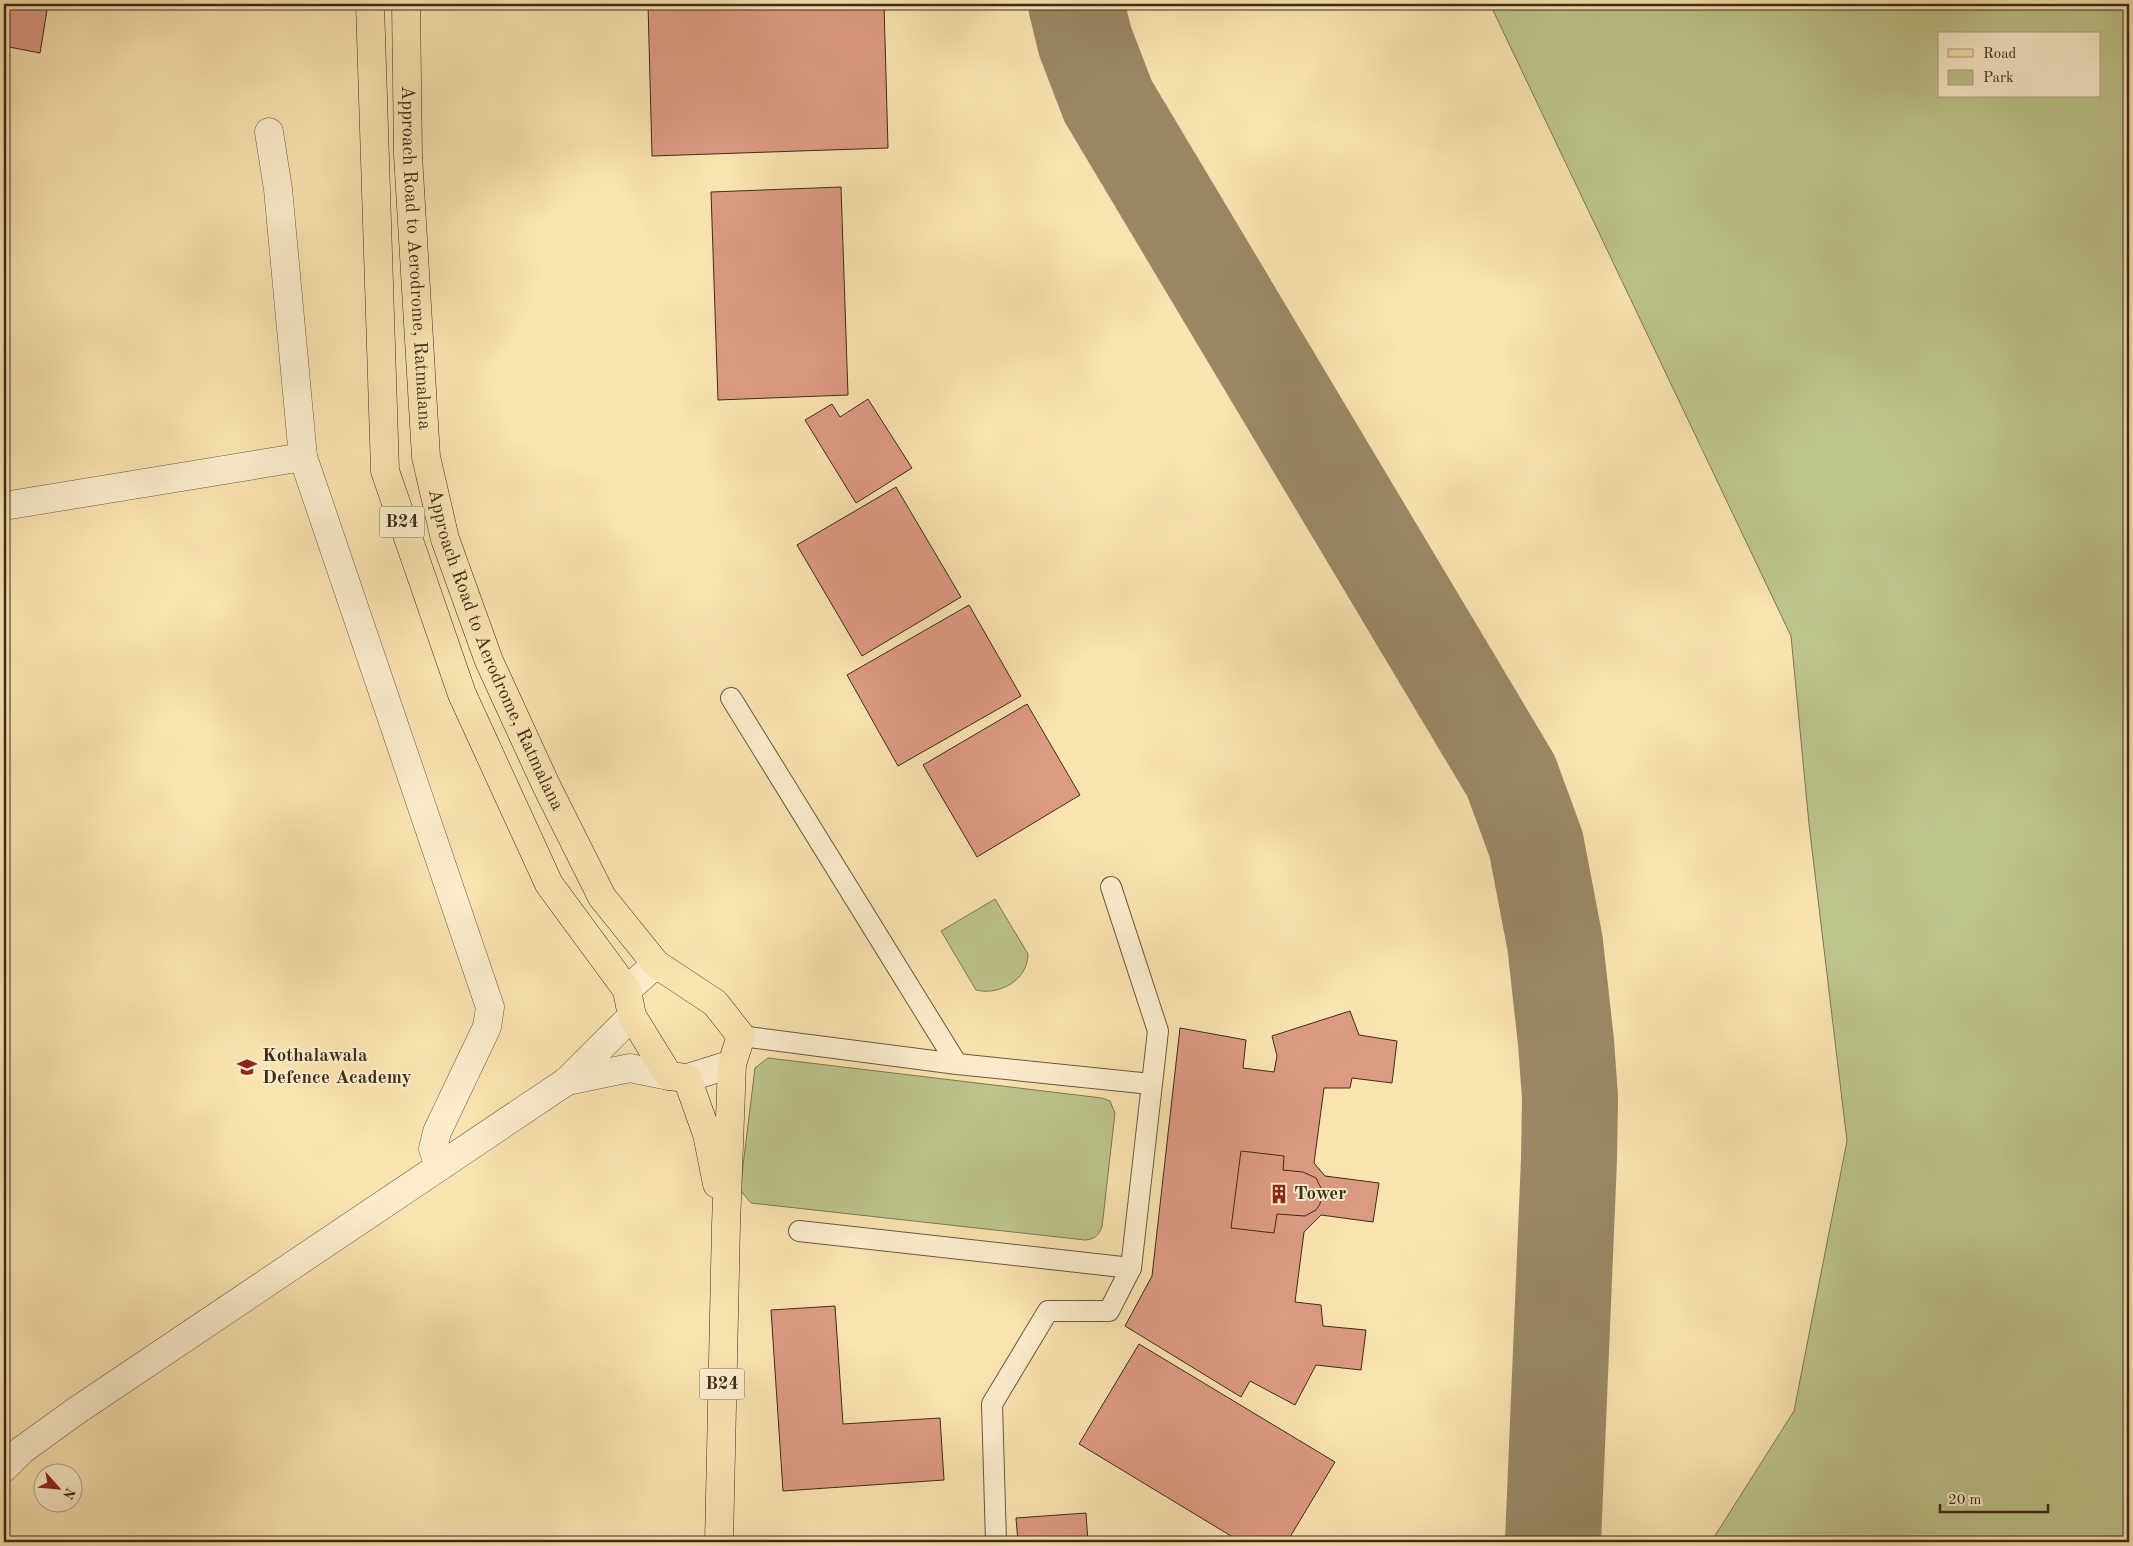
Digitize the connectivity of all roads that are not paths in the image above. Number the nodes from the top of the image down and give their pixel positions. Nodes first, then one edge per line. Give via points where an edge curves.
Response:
1 (370, 4) edge
2 (406, 4) edge
3 (269, 132) dead end
4 (303, 457) junction
5 (4, 506) edge
6 (732, 698) dead end
7 (1110, 888) dead end
8 (656, 964) junction
9 (629, 1003) junction
10 (741, 1036) junction
11 (732, 1064) junction
12 (957, 1064) junction
13 (678, 1077) junction
14 (567, 1081) junction
15 (1151, 1084) junction
16 (439, 1166) junction
17 (726, 1225) junction
18 (798, 1231) dead end
19 (1131, 1268) junction
20 (4, 1468) edge
21 (719, 1542) edge
22 (996, 1542) edge

1 - 9 main road, Approach Road to Aerodrome, Ratmalana / B24 via 385,471 462,694 549,884
2 - 8 main road, Approach Road to Aerodrome, Ratmalana / B24 via 408,155 426,457 445,539 489,661 546,785 602,897
3 - 4 street via 278,189
4 - 5 street
4 - 16 street via 490,1007 487,1028 437,1132 433,1149
6 - 12 lane
7 - 15 lane via 1158,1031
8 - 9 street
8 - 10 main road, Approach Road to Aerodrome, Ratmalana / B24 via 715,1003
9 - 13 main road, Approach Road to Aerodrome, Ratmalana / B24
9 - 14 street
10 - 11 main road, Approach Road to Aerodrome, Ratmalana / B24
10 - 12 lane
11 - 13 street
11 - 17 main road, Approach Road to Aerodrome, Ratmalana / B24
12 - 15 lane
13 - 14 street via 630,1068
13 - 17 main road, Approach Road to Aerodrome, Ratmalana / B24 via 707,1134
14 - 16 street
15 - 19 lane
16 - 20 street via 76,1411 22,1450
17 - 21 main road, Approach Road to Aerodrome, Ratmalana / B24
18 - 19 lane
19 - 22 lane via 1109,1311 1048,1311 992,1404

